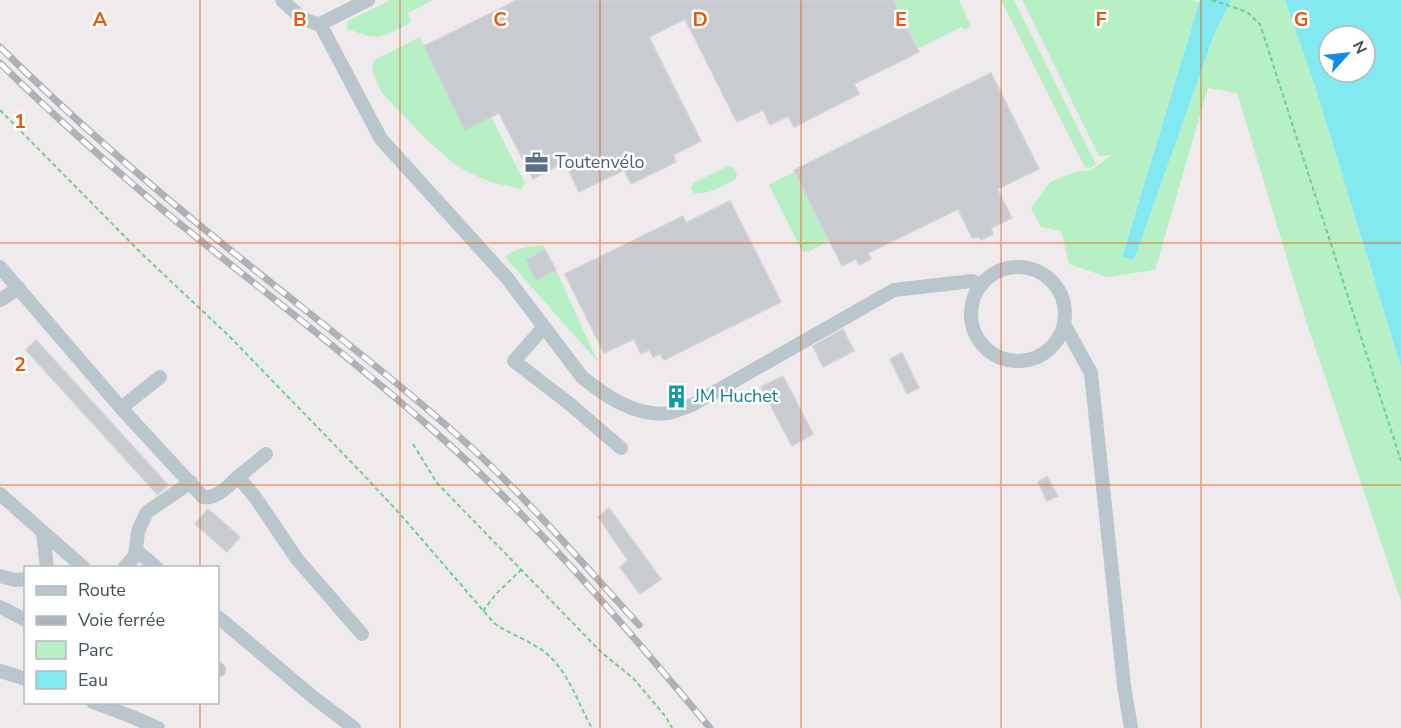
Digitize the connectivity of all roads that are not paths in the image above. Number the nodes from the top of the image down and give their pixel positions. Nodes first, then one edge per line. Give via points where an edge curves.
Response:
1 (282, 0) edge
2 (368, 0) edge
3 (320, 24) junction
4 (0, 267) edge
5 (980, 284) junction
6 (19, 288) junction
7 (0, 300) edge
8 (1064, 324) junction
9 (544, 327) junction
10 (160, 377) dead end
11 (121, 408) junction
12 (621, 448) dead end
13 (266, 454) dead end
14 (238, 477) junction
15 (191, 482) junction
16 (0, 494) edge
17 (43, 533) junction
18 (136, 550) junction
19 (47, 566) edge
20 (83, 566) edge
21 (125, 566) edge
22 (157, 566) edge
23 (0, 576) edge
24 (24, 579) edge
25 (0, 607) edge
26 (24, 619) edge
27 (219, 619) edge
28 (362, 634) dead end
29 (0, 671) edge
30 (24, 679) edge
31 (98, 704) edge
32 (158, 728) edge
33 (354, 728) edge
34 (1131, 728) edge

1 - 3 street via 309,23
2 - 3 street
3 - 9 street via 381,139 480,247
4 - 6 street
5 - 8 street via 1008,267 1027,267 1043,273 1062,296
5 - 8 street via 970,312 973,331 994,355 1009,361 1026,361 1042,355 1060,335
5 - 9 street via 894,290 692,405 669,412 637,410 596,388 571,364
6 - 7 street
6 - 11 street
8 - 34 street via 1091,373
9 - 12 street via 514,361
10 - 11 street
11 - 15 street
13 - 14 street
14 - 15 street via 209,498
14 - 28 street via 297,560
15 - 18 street via 147,512 138,531
16 - 17 street
17 - 19 street
17 - 20 street
18 - 21 street
18 - 22 street
23 - 24 street
25 - 26 street
27 - 33 street
29 - 30 street
31 - 32 street

